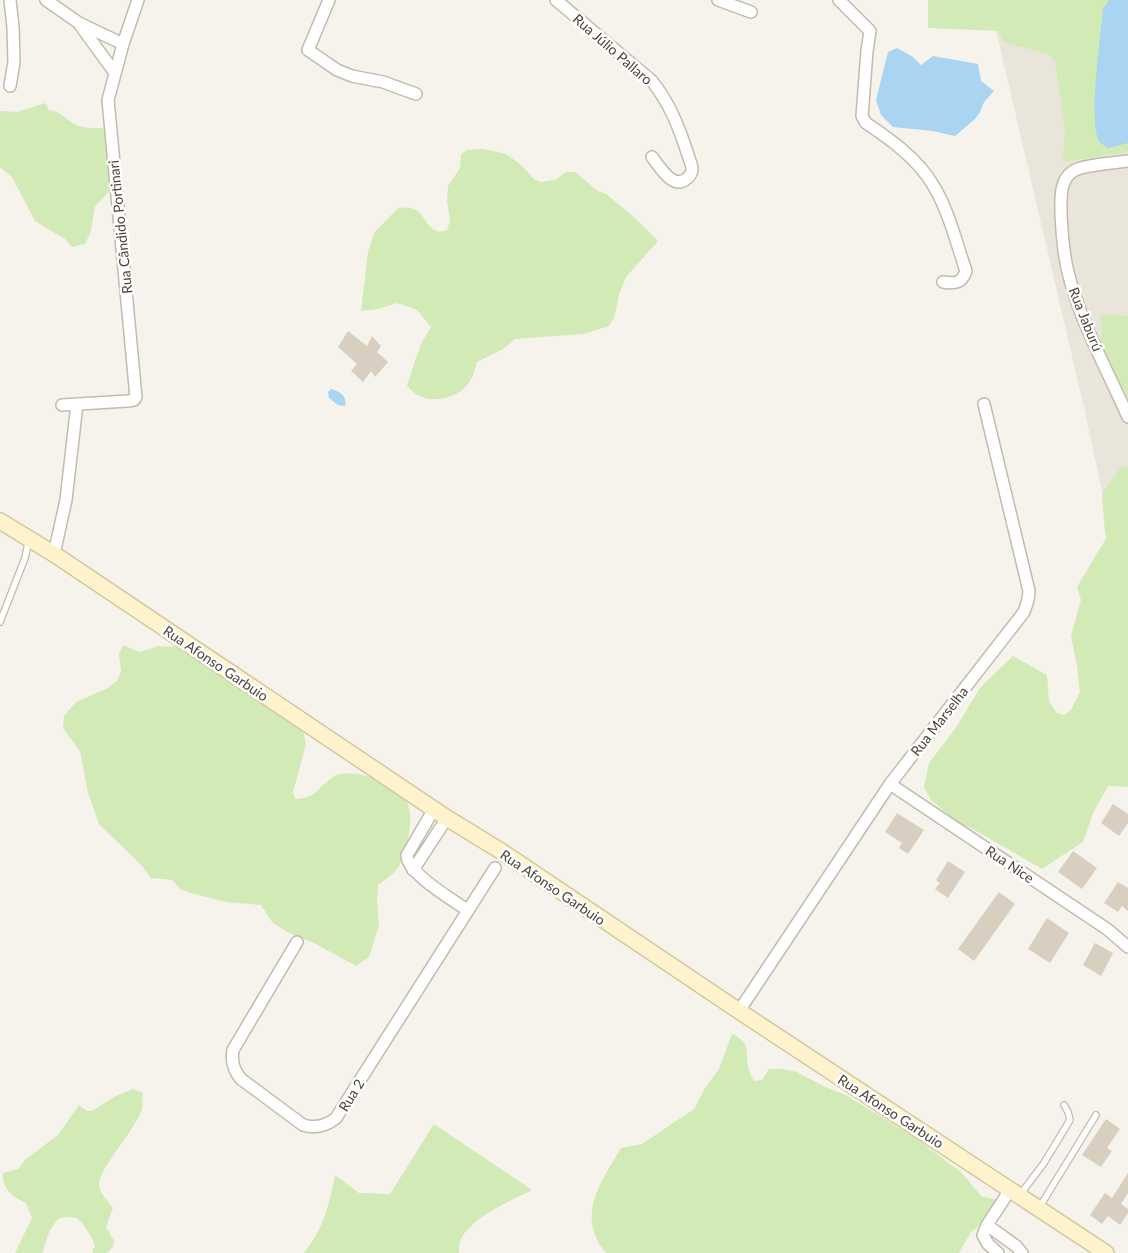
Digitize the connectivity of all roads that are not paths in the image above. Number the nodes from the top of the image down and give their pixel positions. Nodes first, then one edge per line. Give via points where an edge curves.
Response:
1 (10, 0) edge
2 (46, 0) edge
3 (138, 0) edge
4 (330, 0) edge
5 (556, 0) edge
6 (718, 0) edge
7 (839, 0) edge
8 (751, 12) dead end
9 (79, 24) junction
10 (123, 44) junction
11 (114, 74) junction
12 (10, 86) dead end
13 (416, 94) dead end
14 (652, 157) dead end
15 (1128, 161) edge
16 (943, 282) dead end
17 (77, 404) junction
18 (984, 404) dead end
19 (62, 405) dead end
20 (1128, 417) edge
21 (0, 521) edge
22 (29, 539) junction
23 (54, 554) junction
24 (0, 622) edge
25 (890, 784) junction
26 (434, 809) junction
27 (448, 818) junction
28 (495, 868) dead end
29 (413, 870) junction
30 (467, 910) junction
31 (297, 942) dead end
32 (1128, 946) edge
33 (739, 1011) junction
34 (1064, 1105) dead end
35 (1096, 1115) dead end
36 (1015, 1193) junction
37 (1038, 1208) junction
38 (987, 1225) junction
39 (998, 1253) edge
40 (1022, 1253) edge
41 (1106, 1253) edge

1 - 12 street via 14,62
2 - 9 street
3 - 10 street, Rua Cândido Portinari
4 - 13 street via 308,50 337,70
5 - 14 street, Rua Júlio Pallaro via 652,82 664,97 680,128 692,169 689,177 682,182 674,182
6 - 8 street
7 - 16 street via 870,31 862,116 866,123 915,161 933,184 944,207 966,271 959,282
9 - 10 street
9 - 11 street
10 - 11 street, Rua Cândido Portinari
11 - 17 street, Rua Cândido Portinari via 108,100 136,398
15 - 20 street, Rua Jaburú via 1071,172 1064,180 1061,202 1063,247 1077,304
17 - 19 street, Rua Cândido Portinari
17 - 23 street via 66,500
18 - 25 street, Rua Marselha via 1028,600 1024,612
21 - 22 street, Rua Afonso Garbuio
22 - 23 street, Rua Afonso Garbuio
22 - 24 lane
23 - 26 street, Rua Afonso Garbuio
25 - 32 street, Rua Nice
25 - 33 street, Rua Marselha
26 - 27 street, Rua Afonso Garbuio
26 - 29 street via 408,855 407,860
27 - 29 street
27 - 33 street, Rua Afonso Garbuio
28 - 30 street, Rua 2
29 - 30 street
30 - 31 street, Rua 2 via 336,1118 325,1126 311,1128 241,1079 232,1062 233,1050
33 - 36 street, Rua Afonso Garbuio
34 - 36 lane via 1070,1120 1044,1163
35 - 37 lane
36 - 37 street, Rua Afonso Garbuio
36 - 38 street
37 - 41 street, Rua Afonso Garbuio
38 - 39 street via 983,1235
38 - 40 street

